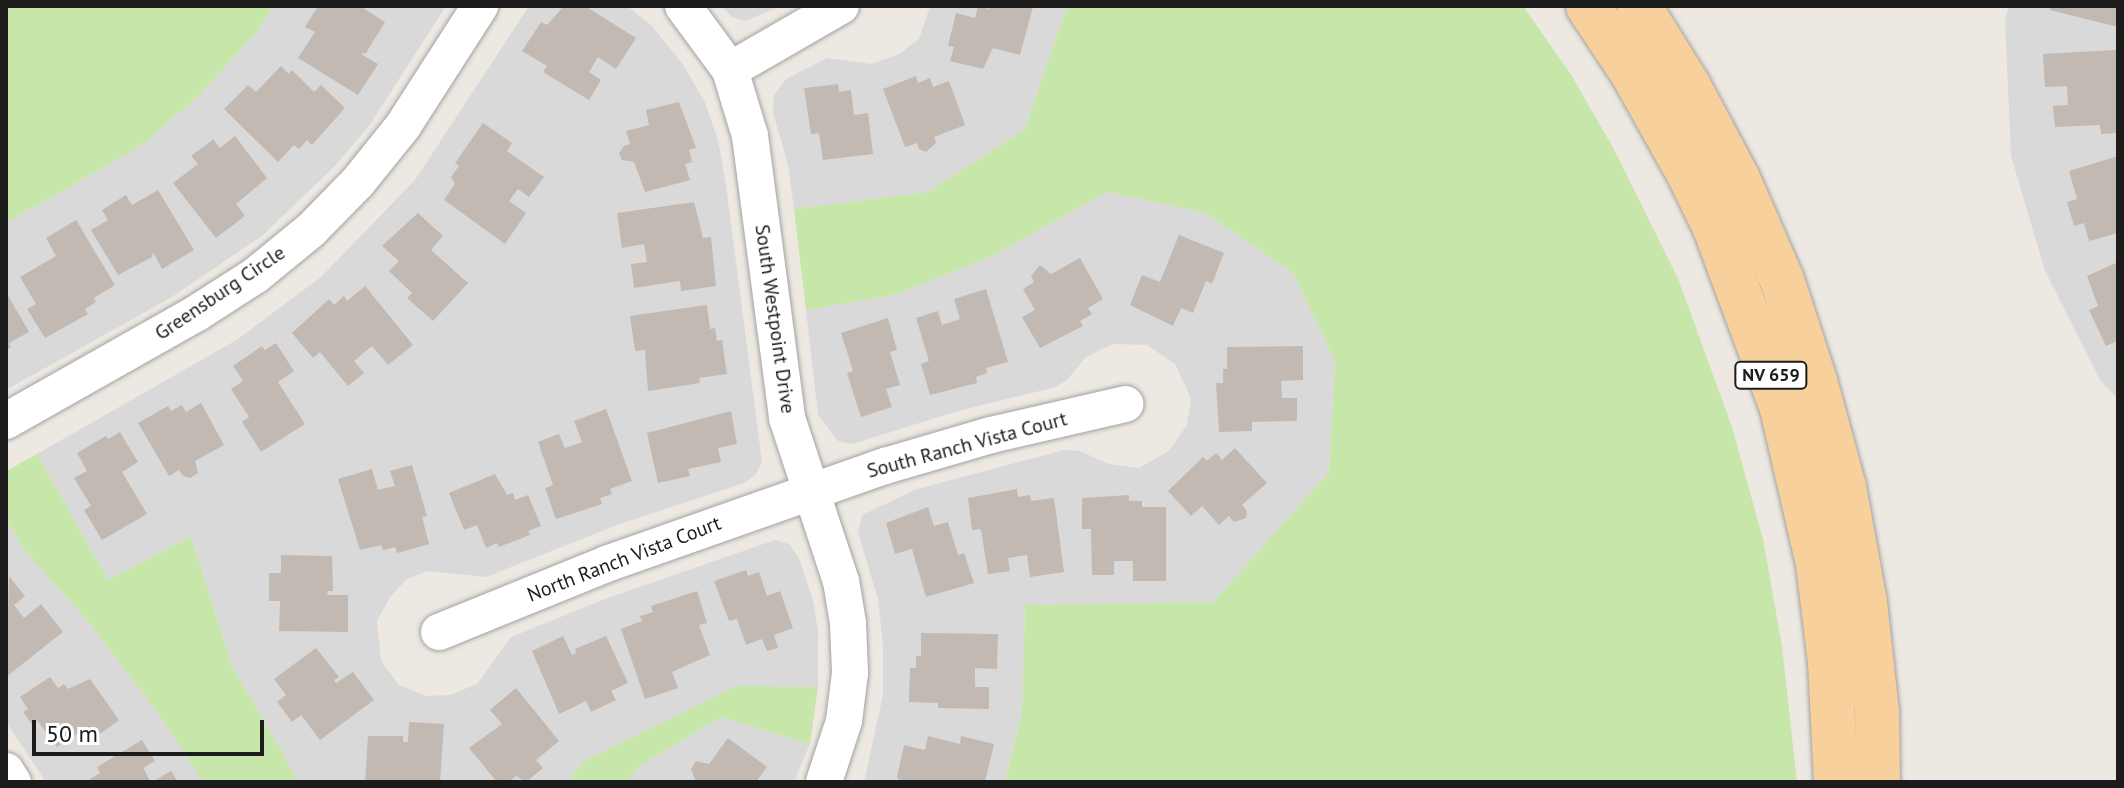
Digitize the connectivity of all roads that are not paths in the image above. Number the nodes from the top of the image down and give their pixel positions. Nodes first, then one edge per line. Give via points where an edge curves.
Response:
1 (480, 6) edge
2 (683, 6) edge
3 (841, 6) edge
4 (1588, 6) edge
5 (1639, 6) edge
6 (730, 70) junction
7 (1125, 404) dead end
8 (6, 421) edge
9 (811, 491) junction
10 (439, 632) dead end
11 (6, 771) edge
12 (13, 782) edge
13 (824, 782) edge
14 (1836, 782) edge
15 (1878, 782) edge

1 - 8 street, Greensburg Circle via 403,126 311,230 256,275 197,313
2 - 6 street, South Westpoint Drive
3 - 6 street
4 - 14 main road, NV 659 via 1633,74 1702,201 1782,408 1818,564
5 - 15 main road, NV 659 via 1738,179 1782,280 1815,381 1844,487 1865,603 1877,711
6 - 9 street, South Westpoint Drive via 750,136 787,418
7 - 9 street, South Ranch Vista Court via 991,435
9 - 10 street, North Ranch Vista Court via 609,563
9 - 13 street, South Westpoint Drive via 841,581 848,623 850,673 844,721
11 - 12 street

